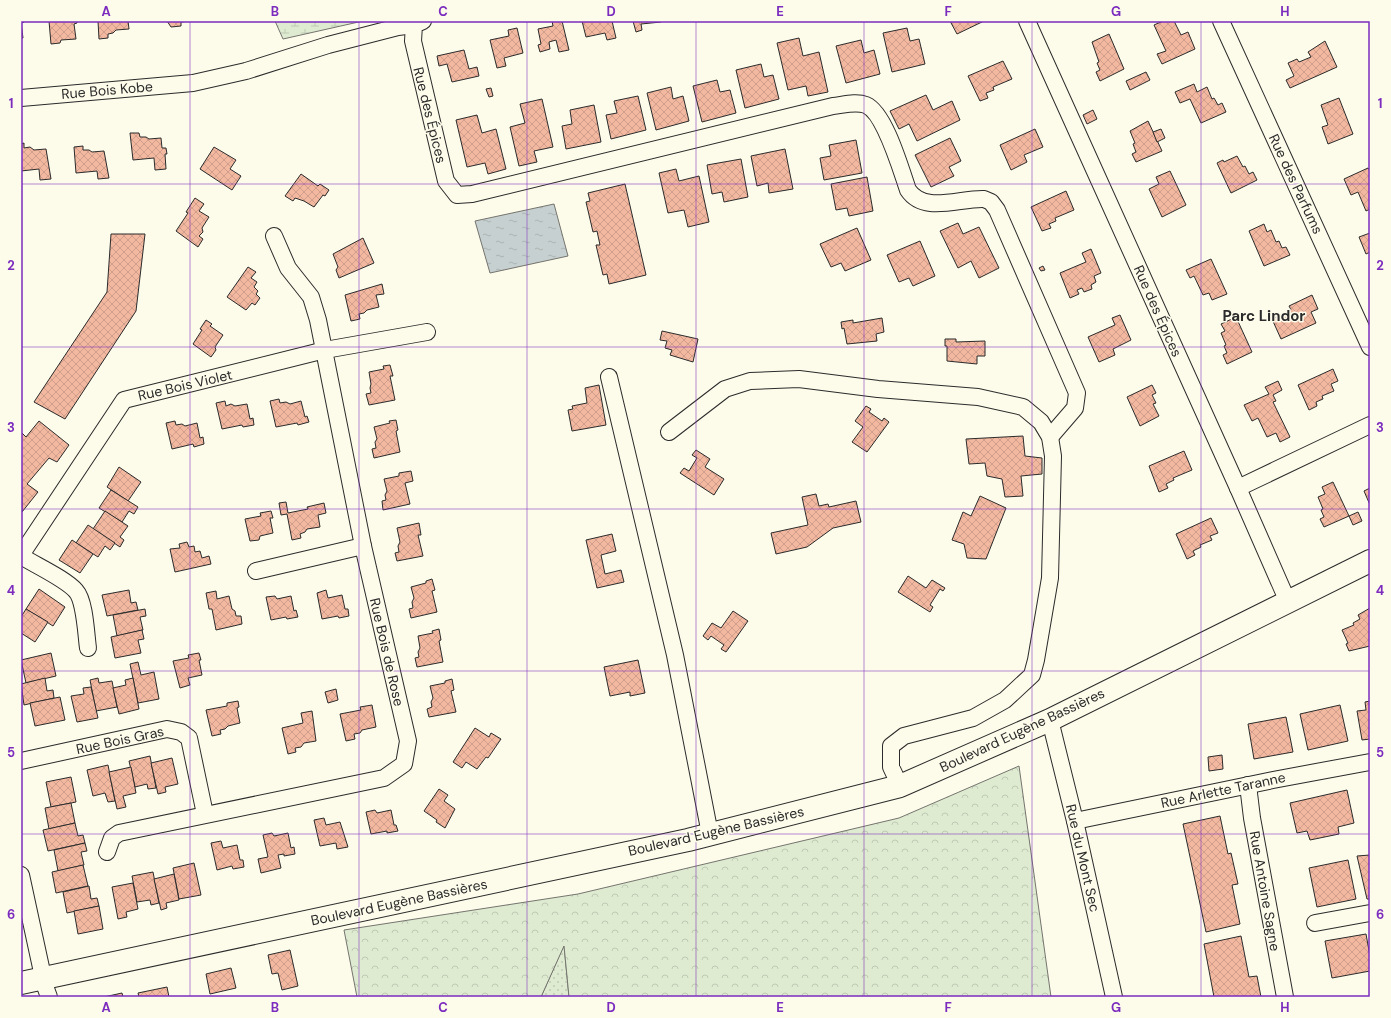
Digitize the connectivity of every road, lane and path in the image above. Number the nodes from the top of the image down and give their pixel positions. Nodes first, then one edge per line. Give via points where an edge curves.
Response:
1 (1026, 21) edge
2 (1221, 21) edge
3 (418, 23) edge
4 (21, 98) edge
5 (274, 236) dead end
6 (427, 332) dead end
7 (1370, 347) edge
8 (325, 350) junction
9 (609, 377) dead end
10 (1370, 425) edge
11 (669, 432) dead end
12 (1050, 437) junction
13 (1238, 488) junction
14 (363, 546) junction
15 (21, 555) edge
16 (1370, 561) edge
17 (256, 571) dead end
18 (1288, 602) junction
19 (88, 648) dead end
20 (1050, 720) junction
21 (21, 761) edge
22 (1370, 762) edge
23 (1248, 785) junction
24 (900, 786) junction
25 (205, 814) junction
26 (1075, 821) junction
27 (710, 834) junction
28 (107, 852) dead end
29 (21, 875) edge
30 (1370, 913) edge
31 (1315, 923) dead end
32 (21, 983) edge
33 (46, 988) edge
34 (1114, 997) edge
35 (1284, 997) edge

1 - 13 street, Rue des Épices
2 - 7 street, Rue des Parfums
3 - 4 street, Rue Bois Kobe via 328,45 246,72 193,83
3 - 12 street, Rue des Épices via 413,41 446,181 457,195 472,194 832,106 866,105 875,111 882,121 913,197 929,204 984,199 991,202 997,210 1077,393 1075,408
5 - 8 street, Rue Bois de Rose via 288,268 311,297
6 - 8 street, Rue Bois Violet
8 - 14 street, Rue Bois de Rose
8 - 15 street, Rue Bois Violet via 124,400
9 - 27 street via 675,655
10 - 13 street
11 - 12 street via 725,389 750,380 799,379 878,389 978,397 1023,407 1041,422
12 - 24 street via 1053,456 1050,578 1032,675 1005,700 973,718 904,736 891,746 891,767
13 - 18 street, Rue des Épices
14 - 17 street
14 - 25 street, Rue Bois de Rose via 408,742 404,764 384,778
15 - 19 street via 76,591 80,599
16 - 18 street, Boulevard Eugène Bassières
18 - 20 street, Boulevard Eugène Bassières
20 - 24 street, Boulevard Eugène Bassières
20 - 26 street, Rue du Mont Sec
21 - 25 street, Rue Bois Gras via 167,729 181,732 189,738
22 - 23 street, Rue Arlette Taranne
23 - 26 street, Rue Arlette Taranne
23 - 35 street, Rue Antoine Sagne
24 - 27 street, Boulevard Eugène Bassières
25 - 28 street, Rue Bois de Rose via 118,833 112,838
26 - 34 street, Rue du Mont Sec
27 - 33 street, Boulevard Eugène Bassières
29 - 33 street
30 - 31 street
32 - 33 street, Boulevard Eugène Bassières

